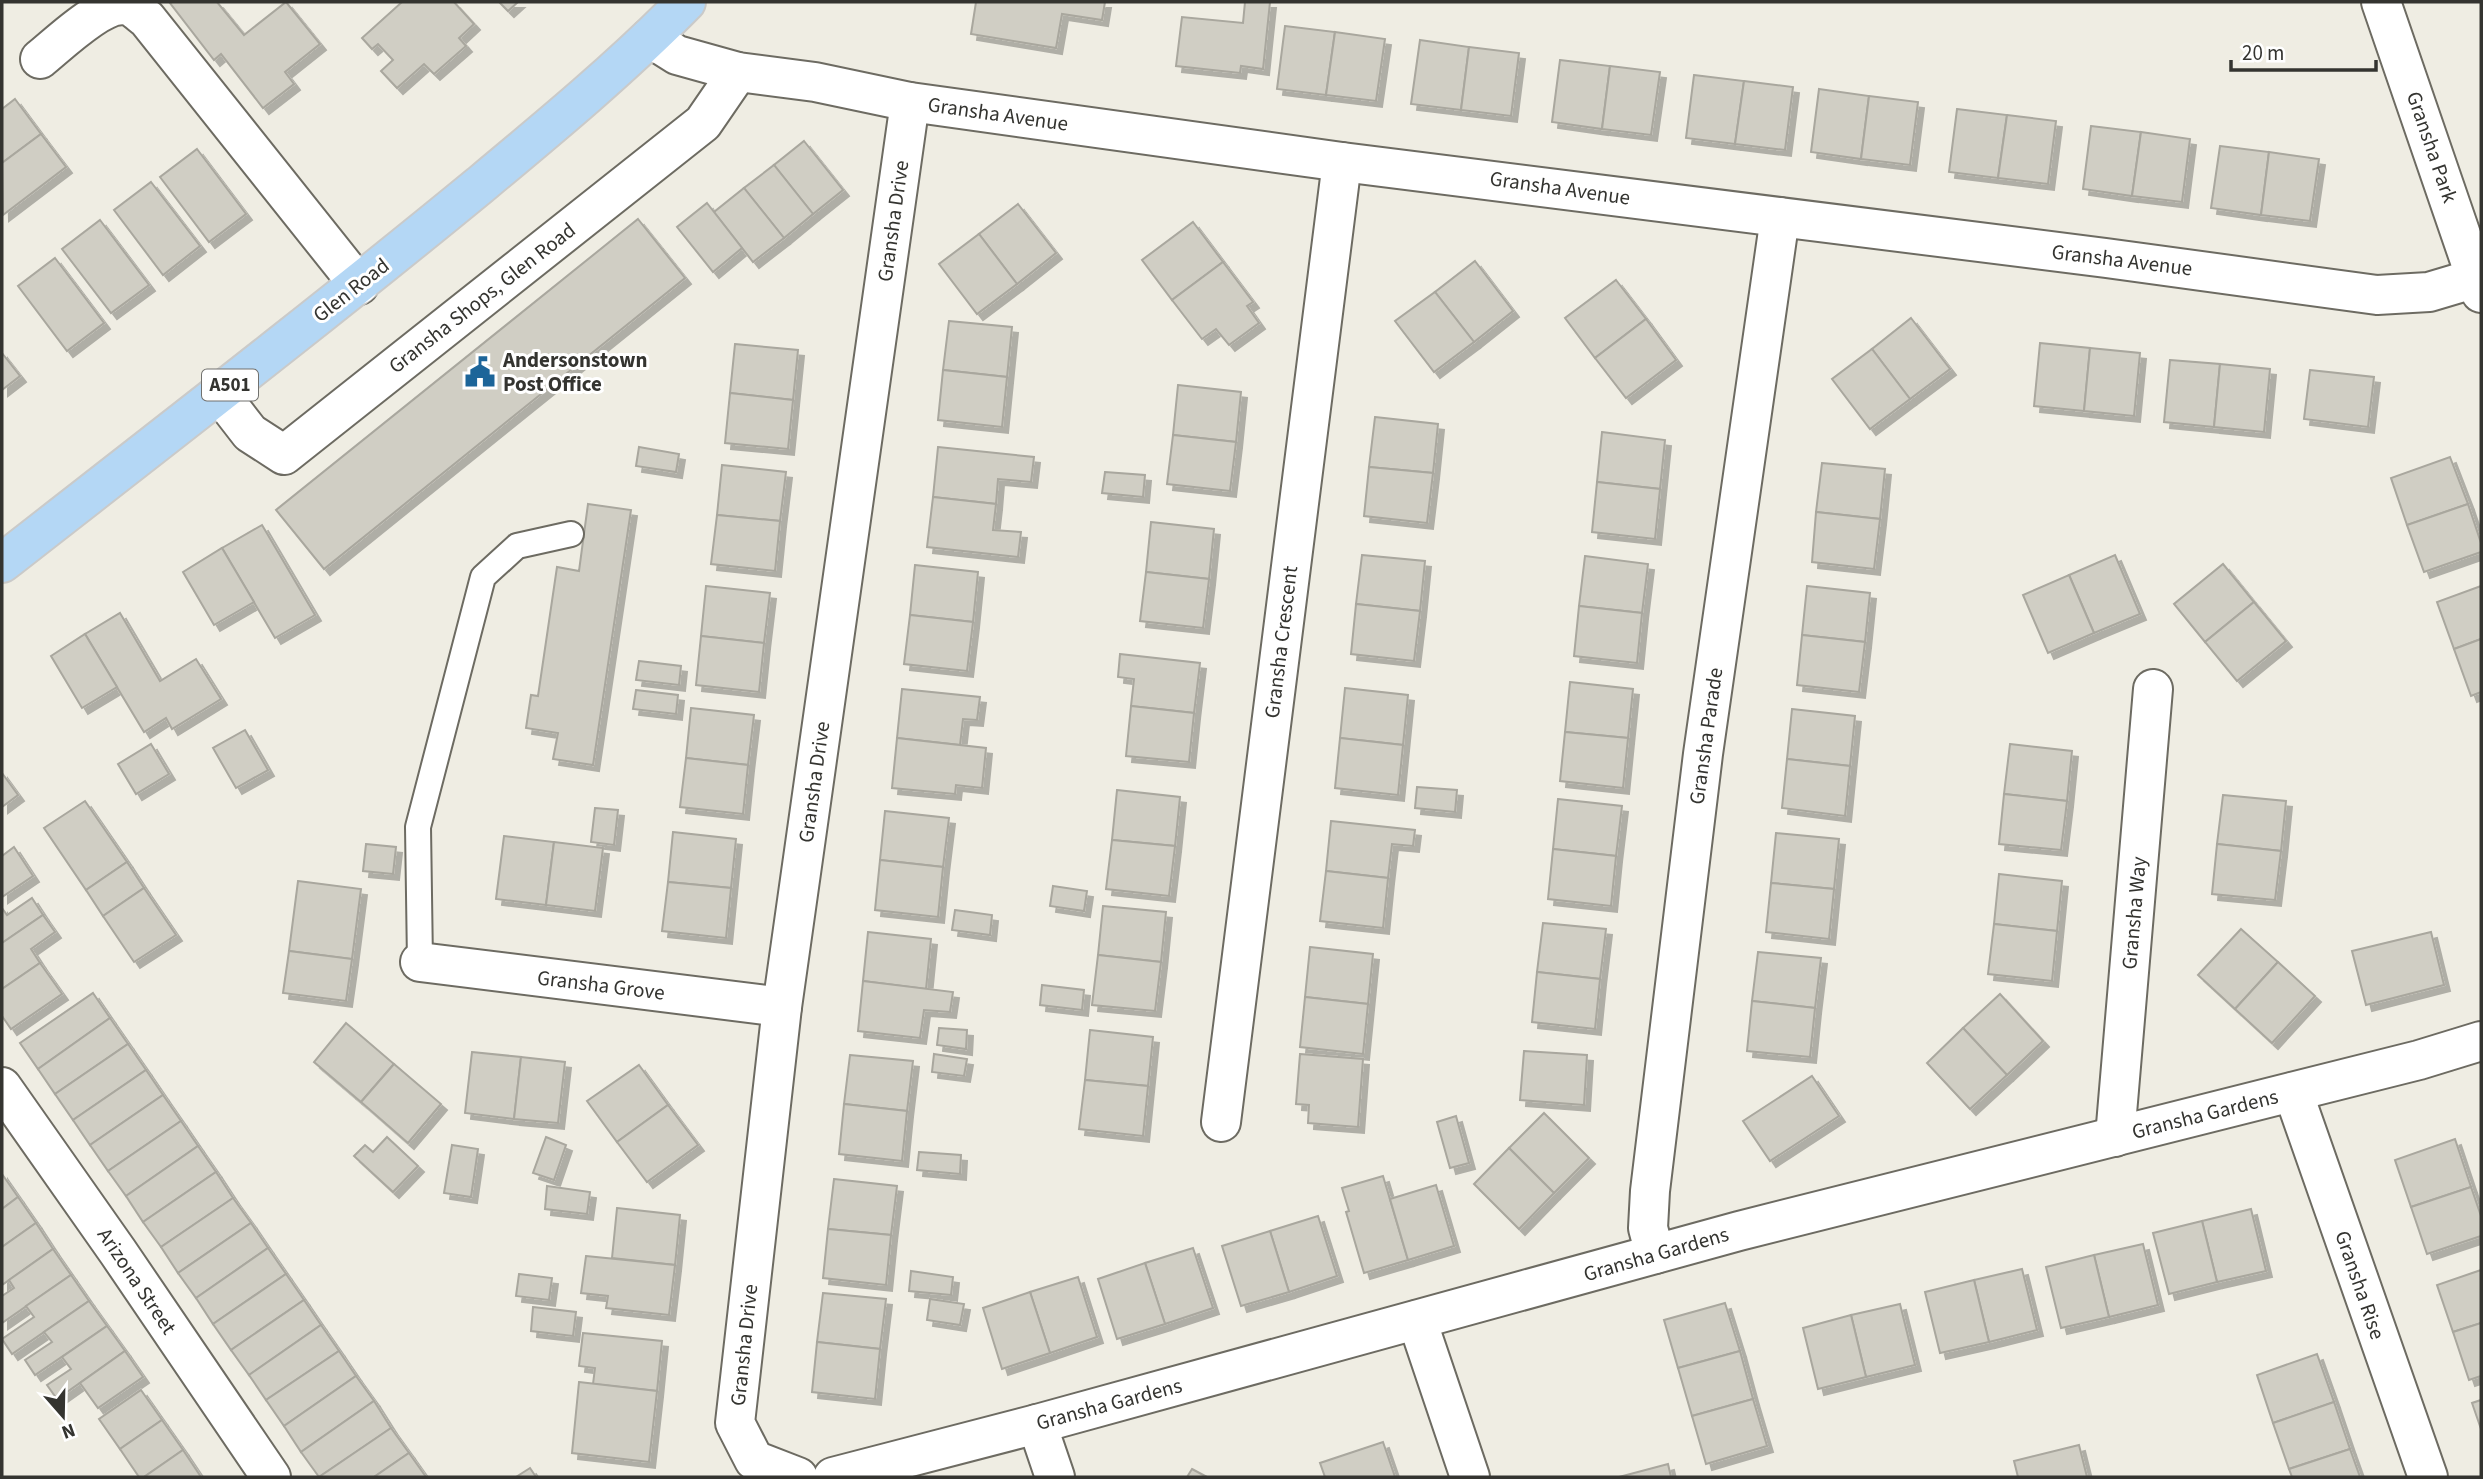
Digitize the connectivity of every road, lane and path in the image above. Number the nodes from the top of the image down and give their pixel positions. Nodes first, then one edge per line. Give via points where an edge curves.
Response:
1 (685, 2) edge
2 (2381, 2) edge
3 (114, 4) edge
4 (650, 38) junction
5 (40, 60) dead end
6 (738, 72) junction
7 (909, 102) junction
8 (1342, 162) junction
9 (1780, 217) junction
10 (359, 285) junction
11 (2479, 286) edge
12 (219, 393) junction
13 (571, 534) dead end
14 (5, 555) edge
15 (2153, 690) dead end
16 (420, 962) joint
17 (782, 1007) junction
18 (2481, 1041) edge
19 (2, 1087) edge
20 (2293, 1092) junction
21 (1221, 1122) dead end
22 (2115, 1137) junction
23 (1655, 1254) junction
24 (1417, 1320) junction
25 (1037, 1424) junction
26 (271, 1477) edge
27 (798, 1477) edge
28 (833, 1477) edge
29 (1055, 1477) edge
30 (1470, 1477) edge
31 (2428, 1477) edge

1 - 4 main road, Glen Road / A501
2 - 11 street, Gransha Park
3 - 5 street
3 - 10 street via 129,6 147,19
4 - 6 street, Gransha Avenue via 677,55
4 - 10 main road, Glen Road / A501 via 579,103
6 - 7 street, Gransha Avenue
6 - 12 street, Gransha Shops, Glen Road via 703,123 284,455 250,433
7 - 8 street, Gransha Avenue
7 - 17 street, Gransha Drive
8 - 9 street, Gransha Avenue
8 - 21 street, Gransha Crescent
9 - 11 street, Gransha Avenue via 2377,295
9 - 23 street, Gransha Parade via 1703,754 1651,1178 1648,1228
10 - 12 main road, Glen Road / A501
12 - 14 main road, Glen Road / A501
13 - 16 lane via 517,546 483,577 418,827
15 - 22 street, Gransha Way
16 - 17 street, Gransha Grove
17 - 27 street, Gransha Drive via 735,1423 754,1460
18 - 20 street, Gransha Gardens
19 - 26 street, Arizona Street
20 - 22 street, Gransha Gardens
20 - 31 street, Gransha Rise
22 - 23 street, Gransha Gardens
23 - 24 street, Gransha Gardens
24 - 25 street, Gransha Gardens
24 - 30 street
25 - 28 street, Gransha Gardens
25 - 29 street

